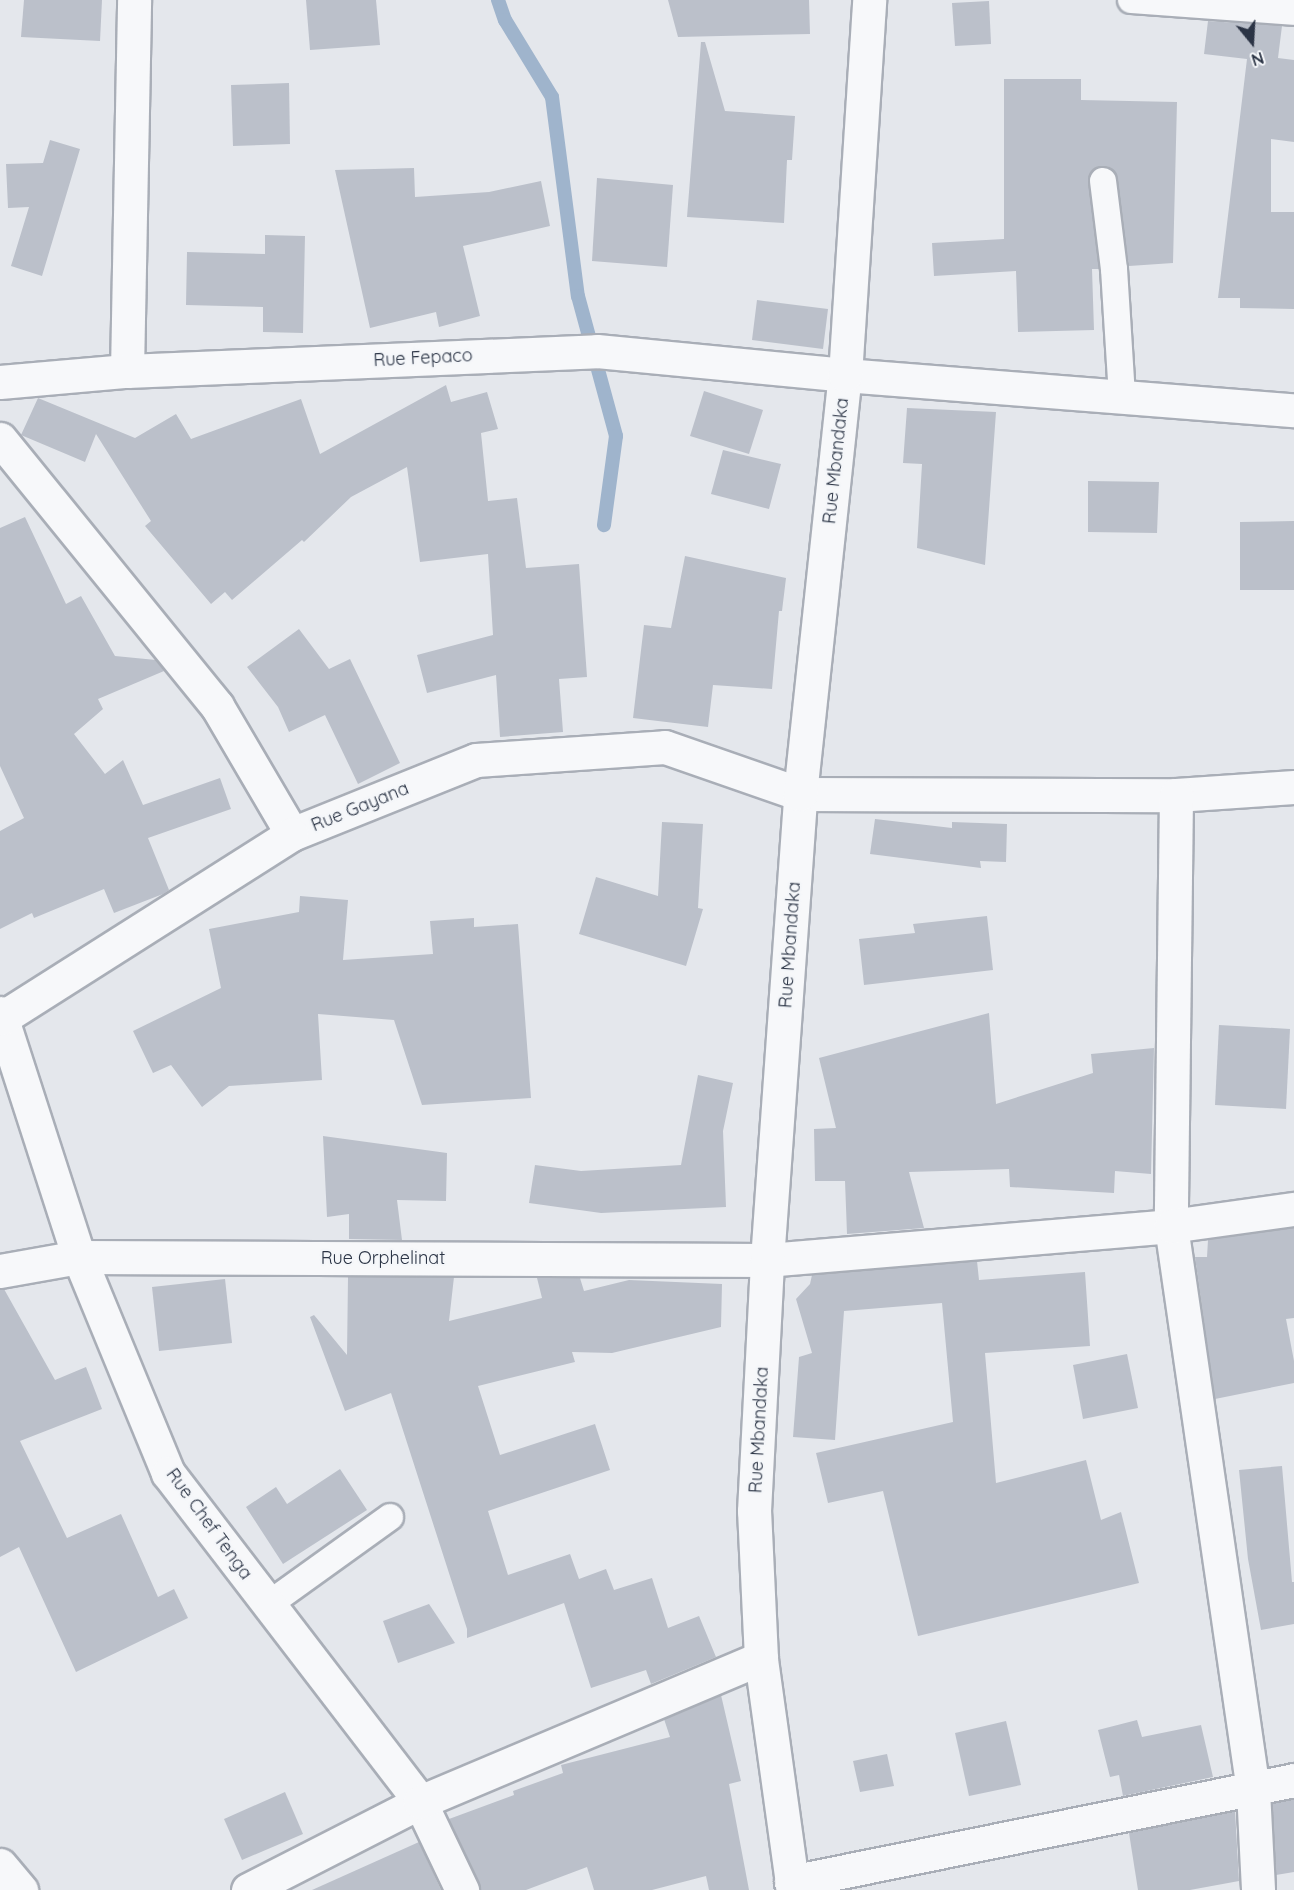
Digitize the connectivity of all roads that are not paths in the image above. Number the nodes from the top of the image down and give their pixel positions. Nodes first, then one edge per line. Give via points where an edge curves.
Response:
1 (134, 0) edge
2 (868, 0) edge
3 (1131, 0) edge
4 (1294, 12) edge
5 (1103, 181) dead end
6 (127, 371) junction
7 (845, 375) junction
8 (0, 382) edge
9 (1122, 397) junction
10 (1294, 410) edge
11 (0, 439) edge
12 (1294, 788) edge
13 (800, 794) junction
14 (1176, 795) junction
15 (292, 834) junction
16 (1, 1016) edge
17 (1294, 1209) edge
18 (1171, 1226) junction
19 (79, 1257) junction
20 (767, 1260) junction
21 (0, 1271) edge
22 (390, 1517) dead end
23 (269, 1604) junction
24 (761, 1658) junction
25 (1294, 1780) edge
26 (1252, 1790) junction
27 (420, 1802) junction
28 (0, 1864) edge
29 (792, 1886) edge
30 (21, 1890) edge
31 (248, 1890) edge
32 (462, 1890) edge
33 (1258, 1890) edge

1 - 6 street
2 - 7 street, Rue Mbandaka
3 - 4 lane
5 - 9 lane via 1114,268
6 - 7 street, Rue Fepaco via 597,351
6 - 8 street, Rue Fepaco
7 - 9 street, Rue Fepaco
7 - 13 street, Rue Mbandaka
9 - 10 street, Rue Fepaco
11 - 15 street, Rue Gayana via 217,706
12 - 14 street, Rue Gayana
13 - 14 street, Rue Gayana
13 - 15 street, Rue Gayana via 665,747 476,760
13 - 20 street, Rue Mbandaka
14 - 18 street
15 - 16 street
16 - 19 street, Rue Chef Tenga
17 - 18 street, Rue Orphelinat
18 - 20 street, Rue Orphelinat
18 - 26 street
19 - 20 street, Rue Orphelinat
19 - 21 street, Rue Orphelinat
19 - 23 street, Rue Chef Tenga via 168,1473
20 - 24 street, Rue Mbandaka via 754,1512
22 - 23 lane
23 - 27 street, Rue Chef Tenga
24 - 27 street
24 - 29 street, Rue Mbandaka
25 - 26 street
26 - 29 street
26 - 33 street
27 - 31 street
27 - 32 street, Rue Chef Tenga
28 - 30 street

